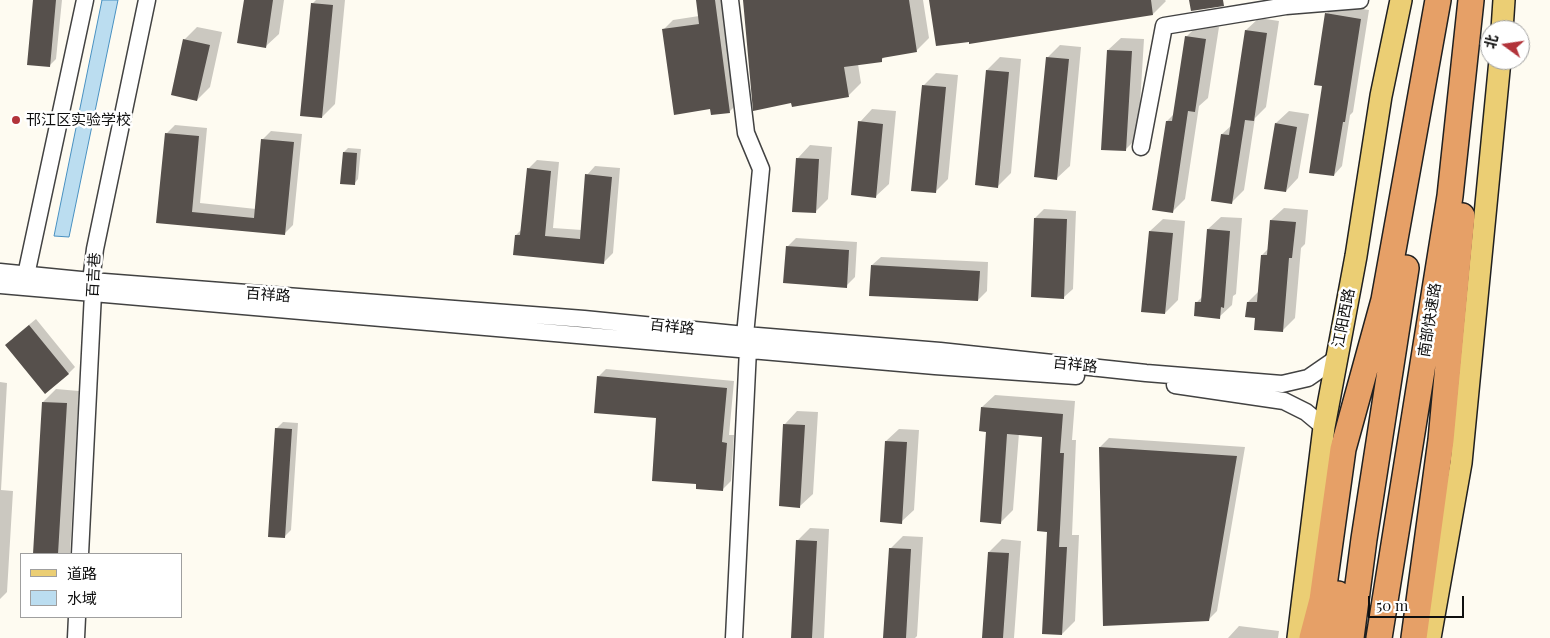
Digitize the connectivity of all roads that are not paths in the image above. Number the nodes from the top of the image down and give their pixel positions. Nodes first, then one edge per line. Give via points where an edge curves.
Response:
1 (85, 0) edge
2 (147, 0) edge
3 (730, 0) edge
4 (1360, 0) edge
5 (1401, 0) edge
6 (1438, 0) edge
7 (1472, 0) edge
8 (1504, 0) edge
9 (1503, 20) edge
10 (1499, 70) edge
11 (1140, 147) dead end
12 (0, 272) edge
13 (26, 275) junction
14 (0, 285) edge
15 (92, 287) junction
16 (1455, 294) junction
17 (1384, 300) junction
18 (747, 342) junction
19 (1337, 358) junction
20 (1324, 427) junction
21 (1404, 547) junction
22 (80, 553) edge
23 (78, 618) edge
24 (76, 638) edge
25 (734, 638) edge
26 (1298, 638) edge
27 (1312, 638) edge
28 (1331, 638) edge
29 (1351, 638) edge
30 (1379, 638) edge
31 (1402, 638) edge
32 (1414, 638) edge
33 (1430, 638) edge

1 - 13 street
2 - 15 street, 百吉巷 via 95,249
3 - 18 street via 746,133 761,169
4 - 11 street via 1286,6 1164,26
5 - 19 main road, 江阳西路 via 1381,96
6 - 17 highway
6 - 29 highway, 南部快速路 via 1427,134
7 - 16 highway via 1470,130
7 - 21 highway, 南部快速路
8 - 9 main road
10 - 33 main road via 1461,463
12 - 13 street, 百祥路
13 - 15 street, 百祥路
14 - 15 street, 百祥路
15 - 18 street, 百祥路
15 - 22 street, 百吉巷
16 - 21 highway
16 - 32 highway via 1441,440
17 - 27 highway via 1343,449 1322,600
17 - 28 highway
18 - 19 street, 百祥路 via 940,351 1282,384 1308,378
18 - 20 street, 百祥路 via 934,366 1156,383 1284,401 1306,412
18 - 25 street
19 - 20 main road, 江阳西路
20 - 26 main road, 江阳西路
21 - 30 highway, 南部快速路
21 - 31 highway
23 - 24 street

